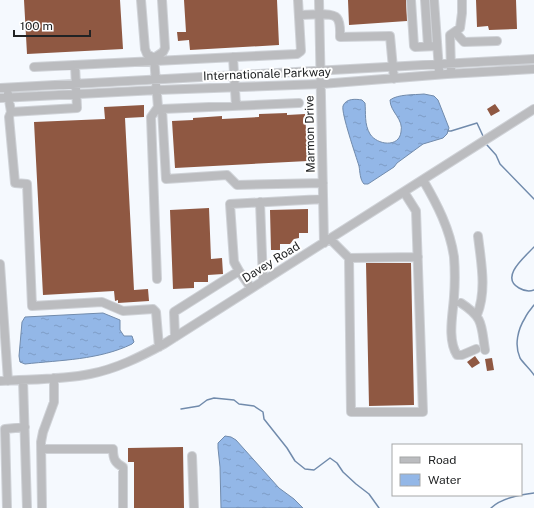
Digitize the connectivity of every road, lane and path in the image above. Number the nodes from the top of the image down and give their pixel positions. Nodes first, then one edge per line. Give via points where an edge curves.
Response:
1 (141, 0) edge
2 (162, 0) edge
3 (298, 0) edge
4 (320, 0) edge
5 (411, 0) edge
6 (424, 0) edge
7 (434, 0) edge
8 (462, 0) edge
9 (299, 15) junction
10 (320, 15) junction
11 (455, 32) junction
12 (498, 41) dead end
13 (428, 46) junction
14 (437, 46) junction
15 (233, 57) junction
16 (534, 59) edge
17 (155, 60) junction
18 (438, 64) junction
19 (450, 64) junction
20 (75, 65) junction
21 (34, 67) dead end
22 (393, 67) junction
23 (534, 69) edge
24 (321, 71) junction
25 (439, 74) junction
26 (451, 74) junction
27 (234, 76) junction
28 (394, 79) junction
29 (157, 80) junction
30 (76, 84) junction
31 (322, 84) junction
32 (4, 88) edge
33 (235, 88) junction
34 (157, 90) junction
35 (76, 94) junction
36 (4, 98) edge
37 (298, 102) dead end
38 (236, 106) junction
39 (160, 108) junction
40 (534, 109) edge
41 (11, 112) junction
42 (422, 180) junction
43 (323, 183) junction
44 (404, 192) junction
45 (323, 199) junction
46 (260, 202) junction
47 (478, 236) dead end
48 (327, 241) junction
49 (418, 257) junction
50 (349, 258) junction
51 (0, 264) edge
52 (239, 271) junction
53 (158, 279) dead end
54 (263, 281) junction
55 (251, 288) junction
56 (455, 290) junction
57 (462, 304) junction
58 (477, 315) junction
59 (452, 316) junction
60 (175, 337) junction
61 (159, 347) junction
62 (476, 349) dead end
63 (485, 350) dead end
64 (3, 360) edge
65 (54, 378) junction
66 (23, 380) junction
67 (4, 381) edge
68 (25, 427) junction
69 (3, 429) edge
70 (41, 449) junction
71 (192, 456) dead end
72 (7, 508) edge
73 (27, 508) edge
74 (42, 508) edge
75 (123, 508) edge
76 (194, 508) edge

1 - 17 street via 145,49
2 - 17 street via 165,48
3 - 9 street
4 - 10 street, Marmon Drive
5 - 13 street via 414,46
6 - 13 street
7 - 14 street
8 - 11 street via 462,23
9 - 10 street
9 - 15 street via 301,52 298,54
10 - 22 street via 332,15 337,18 340,38 390,36
10 - 24 street, Marmon Drive
11 - 12 street via 464,42
11 - 19 street via 450,35 449,40
13 - 14 street
14 - 18 street
15 - 17 street
15 - 27 street
16 - 19 street, Internationale Parkway
17 - 20 street
17 - 29 street
18 - 19 street, Internationale Parkway
18 - 22 street, Internationale Parkway
18 - 25 street
19 - 26 street
20 - 21 street
20 - 30 street
22 - 24 street, Internationale Parkway
22 - 28 street
23 - 26 street, Internationale Parkway
24 - 27 street, Internationale Parkway
24 - 31 street, Marmon Drive
25 - 26 street, Internationale Parkway
25 - 28 street, Internationale Parkway
27 - 29 street, Internationale Parkway
27 - 33 street
28 - 31 street, Internationale Parkway
29 - 30 street, Internationale Parkway
29 - 34 street
30 - 32 street, Internationale Parkway
30 - 35 street
31 - 33 street, Internationale Parkway
31 - 43 street, Marmon Drive
32 - 36 street
33 - 34 street, Internationale Parkway
33 - 38 street
34 - 35 street, Internationale Parkway
34 - 39 street
35 - 36 street, Internationale Parkway
35 - 41 street via 77,108
36 - 41 street
37 - 38 street
38 - 39 street
39 - 43 street via 166,179 227,175 237,185
39 - 53 street via 151,117
40 - 42 street, Davey Road
41 - 61 street via 9,117 15,183 27,184 32,306 102,302 123,311 153,309 156,312
42 - 44 street, Davey Road
42 - 56 street via 437,203 446,225 454,257
43 - 45 street, Marmon Drive
44 - 48 street, Davey Road
44 - 49 street via 416,211
45 - 46 street
45 - 48 street, Marmon Drive
46 - 52 street via 230,204 234,262
46 - 54 street
47 - 58 street via 482,292
48 - 50 street
48 - 54 street, Davey Road
49 - 50 street
49 - 50 street via 423,412 351,412
51 - 64 street
52 - 55 street
52 - 60 street via 174,312
54 - 55 street, Davey Road
55 - 60 street, Davey Road
56 - 57 street
56 - 59 street
57 - 58 street
57 - 59 street via 458,312
58 - 63 street
59 - 62 street via 454,351 457,355 462,355
60 - 61 street, Davey Road
61 - 65 street, Davey Road via 110,369
64 - 67 street
65 - 66 street, Davey Road
65 - 70 street via 54,402 43,432
66 - 67 street, Davey Road
66 - 68 street
68 - 69 street
68 - 73 street
69 - 72 street
70 - 74 street
70 - 75 street via 113,449 116,463 123,467
71 - 76 street

